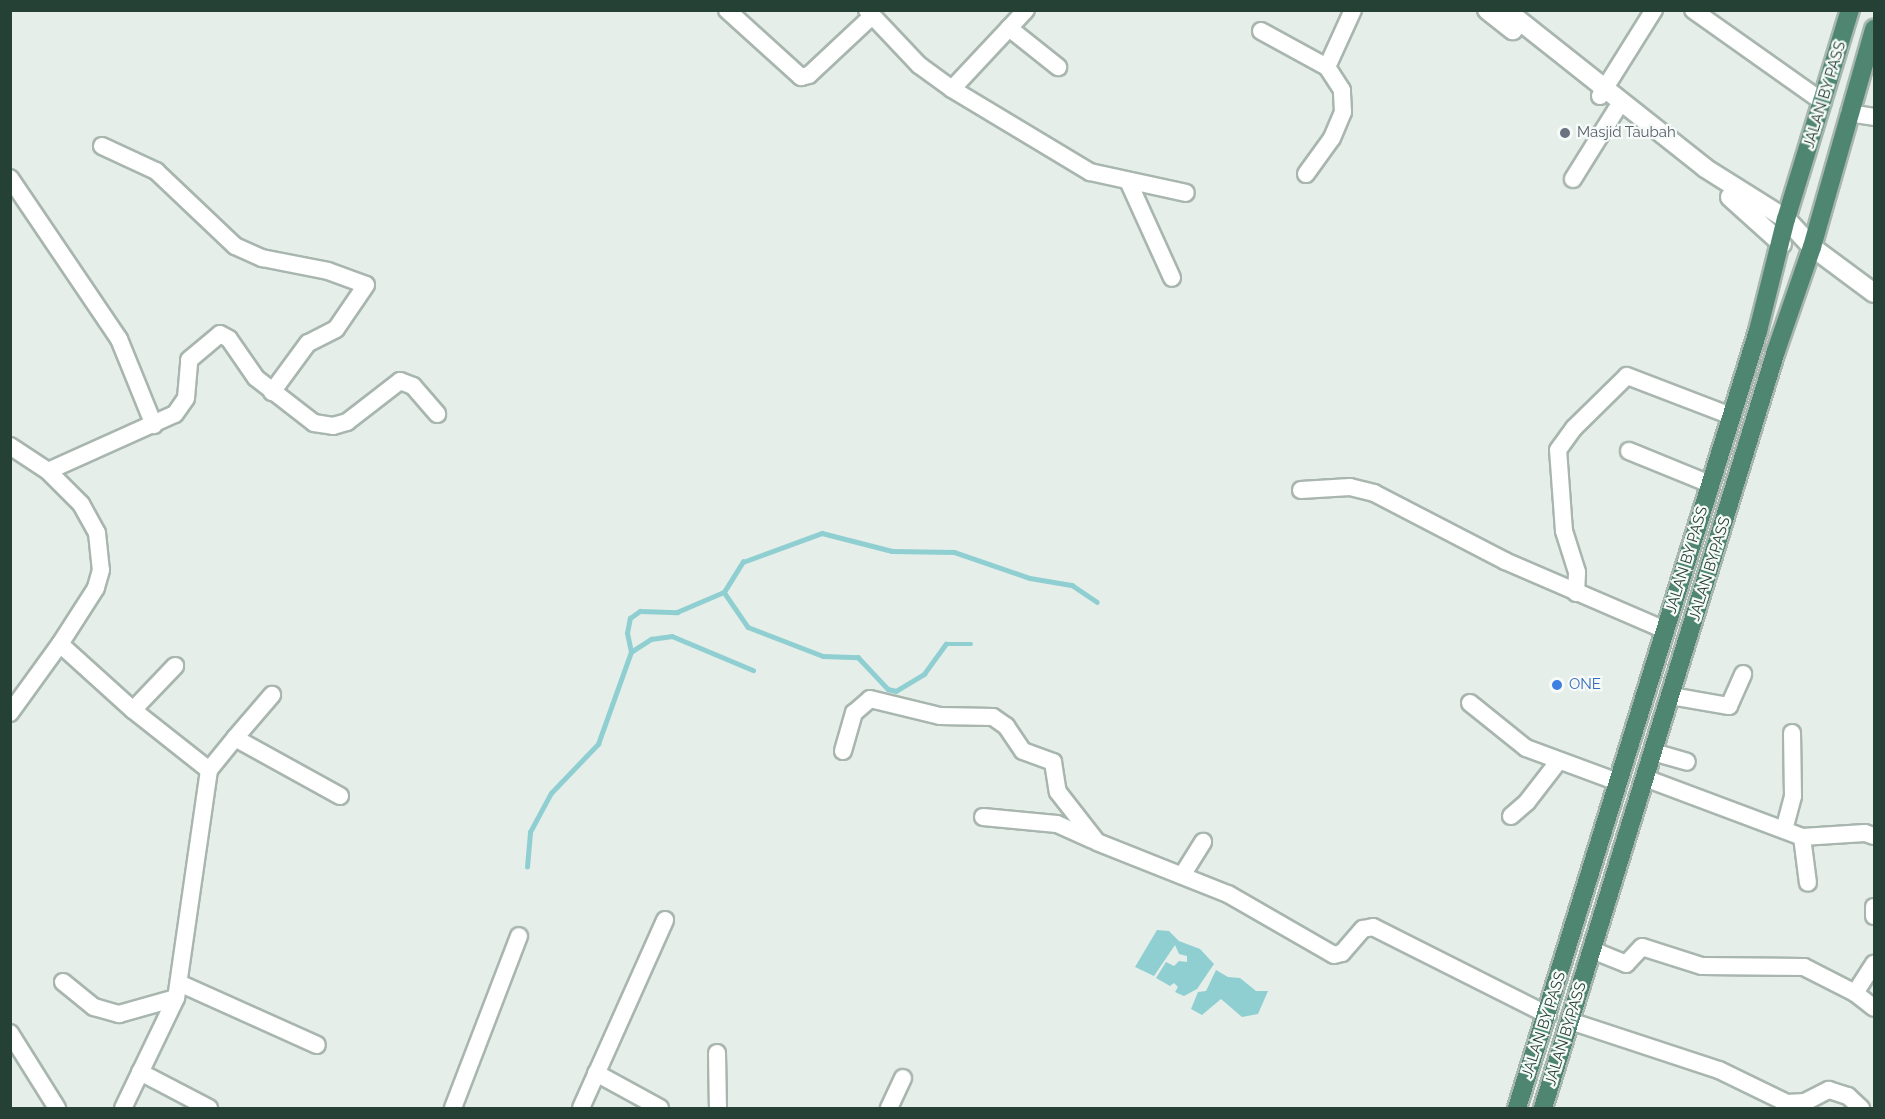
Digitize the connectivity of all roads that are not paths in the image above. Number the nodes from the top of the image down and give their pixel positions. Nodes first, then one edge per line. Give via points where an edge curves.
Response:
1 (726, 10) edge
2 (1026, 10) edge
3 (1353, 10) edge
4 (1487, 10) edge
5 (1506, 10) edge
6 (1654, 10) edge
7 (1693, 10) edge
8 (1850, 10) edge
9 (870, 13) edge
10 (1009, 28) junction
11 (1875, 29) edge
12 (1261, 31) dead end
13 (1058, 67) dead end
14 (1327, 67) junction
15 (952, 89) junction
16 (1602, 92) junction
17 (1823, 102) junction
18 (1616, 110) junction
19 (1849, 113) junction
20 (1875, 117) edge
21 (102, 146) dead end
22 (1306, 174) dead end
23 (10, 178) edge
24 (1573, 179) dead end
25 (1129, 183) junction
26 (1186, 193) dead end
27 (1786, 219) junction
28 (1782, 244) junction
29 (1812, 247) junction
30 (1172, 278) dead end
31 (1875, 293) edge
32 (272, 393) junction
33 (437, 414) dead end
34 (1731, 416) junction
35 (154, 425) junction
36 (10, 446) edge
37 (1629, 451) dead end
38 (48, 471) junction
39 (1710, 484) junction
40 (1302, 490) dead end
41 (1576, 593) junction
42 (1663, 637) junction
43 (60, 644) junction
44 (1686, 648) junction
45 (176, 666) dead end
46 (1743, 674) dead end
47 (272, 695) dead end
48 (1671, 696) junction
49 (1470, 703) dead end
50 (133, 710) junction
51 (10, 713) edge
52 (1792, 733) dead end
53 (235, 738) junction
54 (843, 751) dead end
55 (1653, 752) junction
56 (1558, 762) junction
57 (1687, 762) dead end
58 (209, 770) junction
59 (1645, 778) junction
60 (1618, 782) junction
61 (340, 796) dead end
62 (1511, 816) dead end
63 (983, 817) dead end
64 (1784, 830) junction
65 (1875, 836) edge
66 (1803, 837) junction
67 (1096, 842) junction
68 (1203, 842) dead end
69 (1183, 874) junction
70 (1808, 883) dead end
71 (1875, 907) edge
72 (1875, 916) edge
73 (665, 920) dead end
74 (519, 936) dead end
75 (1592, 950) junction
76 (1875, 964) edge
77 (63, 982) dead end
78 (178, 991) junction
79 (1855, 993) junction
80 (1875, 1008) edge
81 (1548, 1015) junction
82 (1570, 1021) junction
83 (10, 1033) edge
84 (317, 1045) dead end
85 (717, 1053) dead end
86 (1529, 1069) junction
87 (140, 1072) junction
88 (596, 1073) junction
89 (1554, 1075) junction
90 (903, 1078) dead end
91 (57, 1108) edge
92 (123, 1108) edge
93 (209, 1108) edge
94 (453, 1108) edge
95 (580, 1108) edge
96 (660, 1108) edge
97 (718, 1108) edge
98 (889, 1108) edge
99 (1517, 1108) edge
100 (1543, 1108) edge
101 (1862, 1108) edge

1 - 9 street via 801,77 809,75
2 - 10 street
3 - 14 street
4 - 16 main road
5 - 16 main road
6 - 16 street
7 - 17 street
8 - 17 highway, JALAN BY PASS
9 - 15 street via 918,65
10 - 13 street
10 - 15 street
11 - 19 highway, JALAN BYPASS
12 - 14 street
14 - 22 street via 1342,90 1342,112 1332,138
15 - 25 street via 1077,167
16 - 18 main road
16 - 27 main road via 1705,168
17 - 27 highway, JALAN BY PASS
18 - 24 street
18 - 28 main road via 1749,211
19 - 20 street
19 - 29 highway, JALAN BYPASS
21 - 32 street via 156,171 235,246 262,258 328,271 366,285 336,329 308,344
23 - 35 street via 119,339
25 - 26 street
25 - 30 street
27 - 28 highway, JALAN BY PASS
27 - 29 main road
28 - 34 highway, JALAN BY PASS
29 - 31 main road
29 - 44 highway, JALAN BYPASS
32 - 33 street via 314,423 333,426 347,422 400,381 413,386
32 - 35 street via 250,371 227,336 217,334 189,360 184,405
34 - 39 highway, JALAN BY PASS
34 - 41 street via 1627,376 1574,428 1558,450 1564,531 1578,577
35 - 38 street
36 - 38 street
37 - 39 street
38 - 43 street via 81,504 97,533 101,553 96,588
39 - 42 highway, JALAN BY PASS
40 - 41 street via 1350,487 1374,493
41 - 42 street
42 - 44 highway
42 - 60 highway, JALAN BY PASS
43 - 50 street
43 - 51 street
44 - 48 highway, JALAN BYPASS
45 - 50 street
46 - 48 street via 1731,704 1726,706
47 - 53 street
48 - 55 highway, JALAN BYPASS
49 - 56 street via 1514,741
50 - 58 street
52 - 64 street via 1793,796
53 - 58 street
53 - 61 street
54 - 67 street via 854,713 870,699 940,716 993,717 1006,726 1023,751 1053,762 1058,792
55 - 57 street
55 - 59 highway, JALAN BYPASS
56 - 60 street
56 - 62 street via 1538,790
58 - 78 street
59 - 64 street
59 - 75 highway, JALAN BYPASS
60 - 81 highway, JALAN BY PASS
63 - 67 street via 1057,824
64 - 66 street
65 - 66 street via 1865,832
66 - 70 street
67 - 69 street
68 - 69 street
69 - 81 street via 1228,894 1334,955 1344,952 1363,929 1373,927
71 - 72 street
73 - 88 street
74 - 94 street
75 - 79 street via 1626,964 1644,947 1702,966 1804,967
75 - 82 highway, JALAN BYPASS
76 - 79 street
77 - 78 street via 94,1007 119,1014
78 - 84 street
78 - 87 street
79 - 80 street
81 - 86 highway, JALAN BY PASS
82 - 89 highway, JALAN BYPASS
82 - 101 street via 1719,1070 1787,1103 1805,1102 1829,1090 1848,1096
83 - 91 street
85 - 97 street
86 - 89 highway
86 - 99 highway, JALAN BY PASS
87 - 92 street
87 - 93 street
88 - 95 street
88 - 96 street
89 - 100 highway, JALAN BYPASS
90 - 98 street

